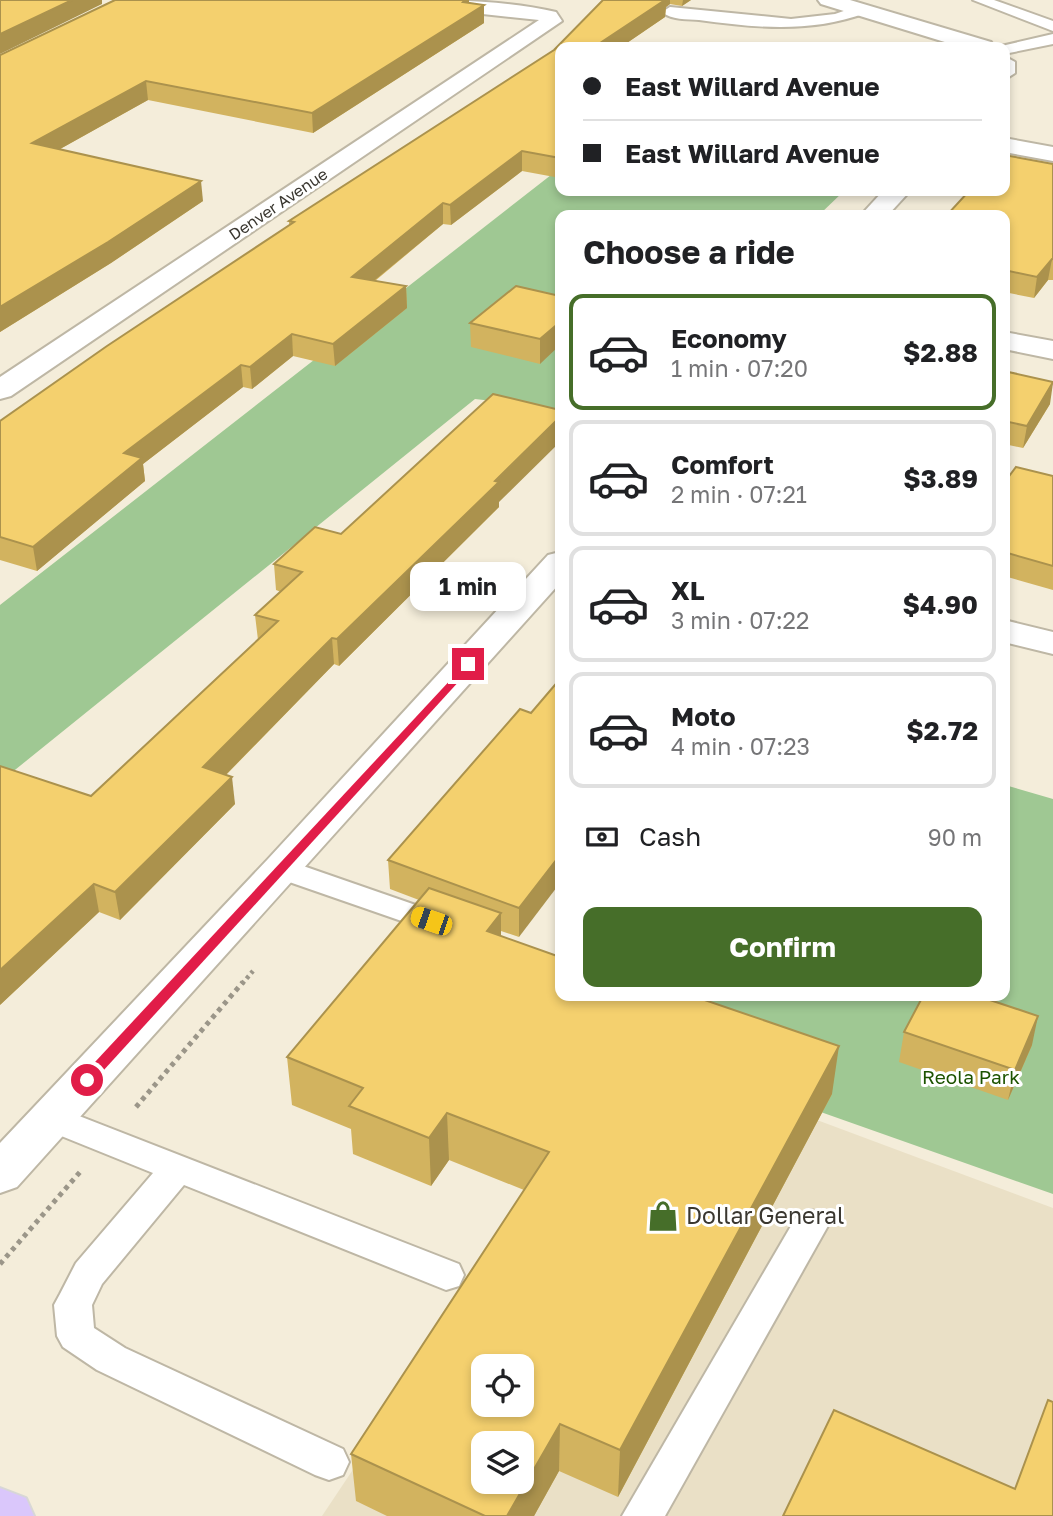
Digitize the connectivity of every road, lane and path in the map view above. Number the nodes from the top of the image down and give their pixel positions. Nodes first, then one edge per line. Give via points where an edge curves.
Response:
1 (409, 0) edge
2 (828, 0) edge
3 (980, 0) edge
4 (861, 10) junction
5 (670, 12) dead end
6 (1053, 26) edge
7 (1053, 39) edge
8 (966, 42) edge
9 (1010, 48) edge
10 (1010, 146) edge
11 (1053, 154) edge
12 (892, 196) edge
13 (879, 210) edge
14 (1010, 341) edge
15 (1053, 350) edge
16 (0, 390) edge
17 (555, 568) edge
18 (1010, 632) edge
19 (1053, 643) edge
20 (283, 869) junction
21 (470, 934) edge
22 (51, 1118) junction
23 (179, 1167) junction
24 (0, 1174) edge
25 (811, 1224) dead end
26 (446, 1275) dead end
27 (329, 1462) dead end
28 (0, 1513) edge
29 (6, 1516) edge
30 (643, 1516) edge

1 - 16 street, Denver Avenue via 549,16 552,21
2 - 4 street
3 - 6 lane
4 - 5 lane via 832,22 802,26
4 - 8 street
7 - 9 lane
10 - 11 street
12 - 13 street
14 - 15 street
17 - 20 street
18 - 19 street
20 - 21 lane
20 - 22 street
22 - 23 lane
22 - 24 street
23 - 26 lane
23 - 27 lane via 89,1274 73,1305 76,1336 111,1359
25 - 30 lane
28 - 29 main road

